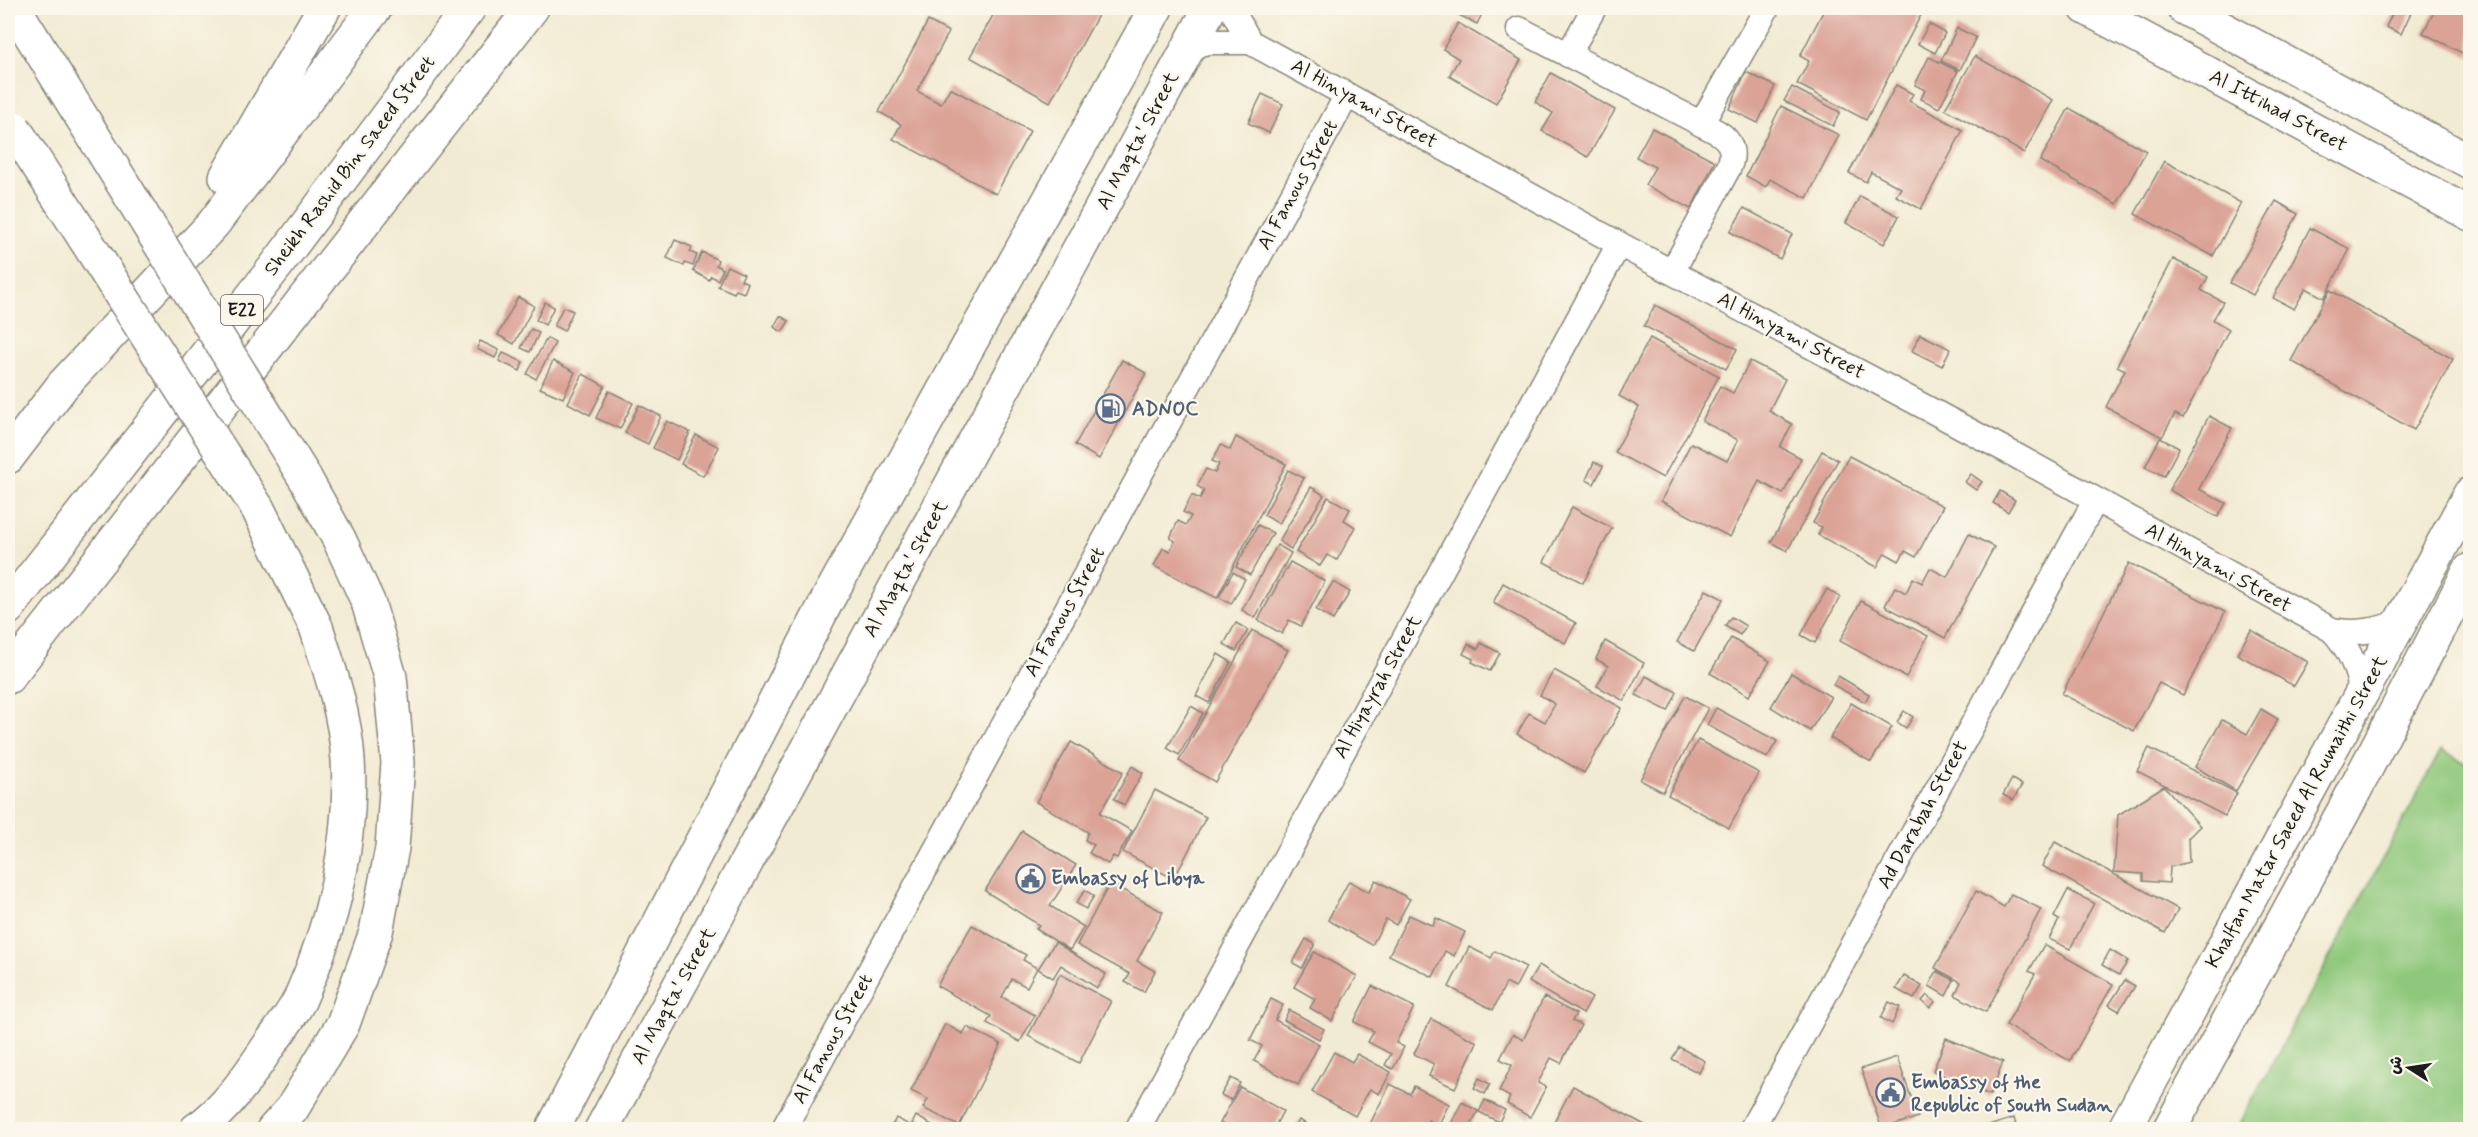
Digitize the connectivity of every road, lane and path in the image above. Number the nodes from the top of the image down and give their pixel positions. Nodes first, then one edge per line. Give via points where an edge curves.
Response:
1 (324, 8) edge
2 (375, 8) edge
3 (469, 8) edge
4 (532, 8) edge
5 (1156, 8) edge
6 (1210, 8) edge
7 (1231, 8) edge
8 (1594, 8) edge
9 (1767, 8) edge
10 (2086, 8) edge
11 (2184, 8) edge
12 (14, 9) edge
13 (1519, 29) dead end
14 (1250, 42) junction
15 (1189, 46) junction
16 (1568, 55) junction
17 (1347, 95) junction
18 (10, 123) edge
19 (1701, 124) junction
20 (2470, 162) edge
21 (2458, 208) edge
22 (213, 223) junction
23 (2470, 225) edge
24 (1619, 244) junction
25 (1672, 272) junction
26 (63, 385) junction
27 (8, 428) edge
28 (8, 457) edge
29 (2470, 494) edge
30 (2095, 501) junction
31 (2470, 570) edge
32 (8, 608) edge
33 (2401, 622) junction
34 (2332, 630) junction
35 (8, 677) edge
36 (2362, 694) junction
37 (2312, 784) junction
38 (2348, 803) junction
39 (196, 1130) edge
40 (273, 1130) edge
41 (552, 1130) edge
42 (601, 1130) edge
43 (783, 1130) edge
44 (1137, 1130) edge
45 (1751, 1130) edge
46 (2124, 1130) edge
47 (2169, 1130) edge

1 - 22 main road via 228,173
2 - 22 main road
3 - 32 main road, Sheikh Rashid Bin Saeed Street / E22 via 276,266
4 - 35 main road
5 - 41 main road via 829,597
6 - 15 main road, Al Maqta' Street
7 - 14 street
8 - 16 street
9 - 19 street
10 - 21 main road, Al Ittihad Street
11 - 20 main road
12 - 40 main road, bridge via 339,538 368,602 390,677 398,764 392,848 376,932 343,1024 292,1109
13 - 16 street
14 - 15 street, Al Hinyami Street
14 - 17 street, Al Hinyami Street
15 - 42 main road, Al Maqta' Street
16 - 19 street
17 - 24 street, Al Hinyami Street
17 - 43 street, Al Fanous Street
18 - 39 main road, bridge via 258,509 316,627 335,685 348,759 346,839 329,920 299,1000 255,1067 210,1120
19 - 25 street via 1724,136 1732,160
21 - 23 main road, Al Ittihad Street
22 - 26 main road
24 - 25 street, Al Hinyami Street
24 - 44 street, Al Hiyayrah Street
25 - 30 street, Al Hinyami Street
26 - 27 main road
26 - 28 main road
29 - 33 main road, Khalfan Matar Saeed Al Rumaithi Street
30 - 34 street, Al Hinyami Street
30 - 45 street, Ad Darabah Street
31 - 38 main road, Khalfan Matar Saeed Al Rumaithi Street
33 - 34 street, Al Hinyami Street via 2366,632
33 - 36 main road, Khalfan Matar Saeed Al Rumaithi Street
34 - 36 street, Al Hinyami Street via 2352,657
36 - 37 main road, Khalfan Matar Saeed Al Rumaithi Street
37 - 38 main road via 2313,792 2323,801 2335,805
37 - 46 main road, Khalfan Matar Saeed Al Rumaithi Street
38 - 47 main road, Khalfan Matar Saeed Al Rumaithi Street

